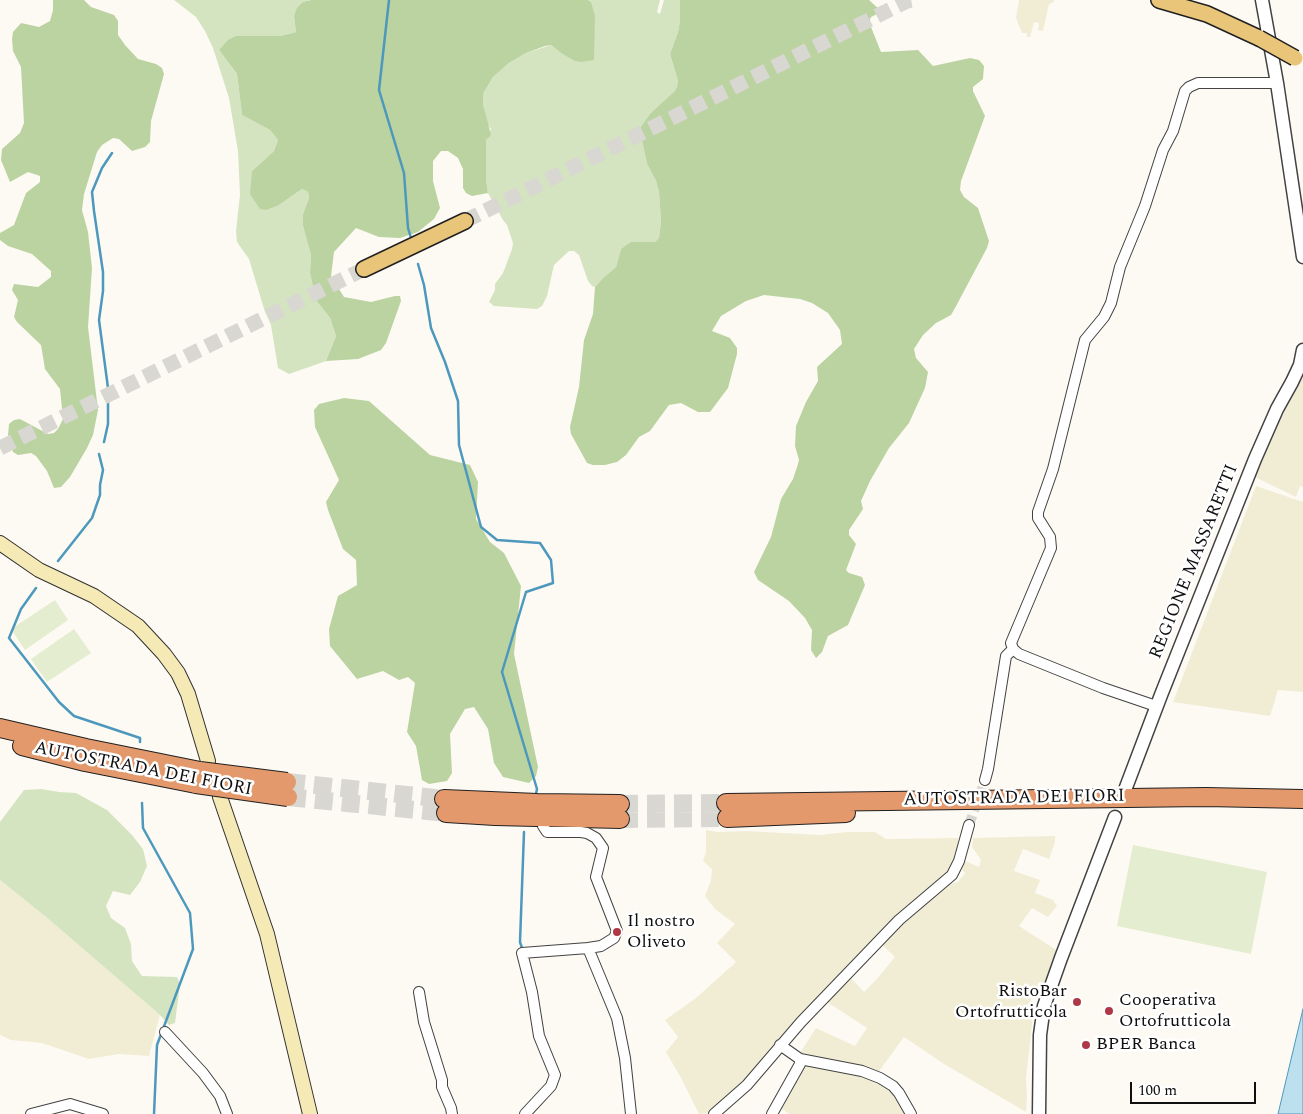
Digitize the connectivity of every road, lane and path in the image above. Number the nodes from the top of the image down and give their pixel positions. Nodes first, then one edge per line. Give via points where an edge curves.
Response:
1 (1159, 0) edge
2 (1262, 0) edge
3 (1299, 60) edge
4 (1277, 83) junction
5 (465, 221) tunnel mouth
6 (1303, 257) edge
7 (364, 269) tunnel mouth
8 (1303, 350) edge
9 (0, 543) edge
10 (1013, 649) junction
11 (1156, 706) junction
12 (0, 728) edge
13 (0, 740) edge
14 (201, 772) junction
15 (985, 780) tunnel mouth
16 (287, 789) tunnel mouth
17 (1126, 790) dead end
18 (220, 797) dead end
19 (1303, 799) edge
20 (1206, 802) junction
21 (445, 806) tunnel mouth
22 (726, 810) tunnel mouth
23 (1303, 810) edge
24 (620, 811) tunnel mouth
25 (1115, 817) dead end
26 (969, 825) tunnel mouth
27 (544, 826) dead end
28 (588, 948) junction
29 (419, 992) dead end
30 (165, 1032) dead end
31 (780, 1045) junction
32 (800, 1059) junction
33 (31, 1114) edge
34 (103, 1114) edge
35 (227, 1114) edge
36 (310, 1114) edge
37 (452, 1114) edge
38 (525, 1114) edge
39 (631, 1114) edge
40 (714, 1114) edge
41 (772, 1114) edge
42 (911, 1114) edge
43 (1039, 1114) edge

1 - 3 main road, bridge via 1208,14
2 - 4 street
4 - 6 street
4 - 10 street via 1198,83 1185,91 1173,131 1120,266 1111,304 1085,340 1053,469 1038,512 1038,518 1050,537 1051,548 1015,632 1011,643
5 - 7 main road
8 - 11 street, REGIONE MASSARETTI via 1300,365 1255,459
9 - 14 main road via 39,570 94,596 138,626 164,654 188,694
10 - 11 street via 1103,688
10 - 15 street via 1006,656
11 - 17 street, REGIONE MASSARETTI
12 - 14 highway, AUTOSTRADA DEI FIORI
13 - 14 highway, AUTOSTRADA DEI FIORI via 85,762
14 - 16 highway, AUTOSTRADA DEI FIORI, bridge
18 - 36 main road via 267,934
19 - 20 highway, AUTOSTRADA DEI FIORI
20 - 22 highway, AUTOSTRADA DEI FIORI via 849,813
20 - 23 highway, AUTOSTRADA DEI FIORI
21 - 24 highway via 537,803
25 - 43 street via 1044,1006 1040,1035
26 - 31 street via 952,875 899,920
27 - 28 street via 547,832 587,833 596,838 603,848 596,877 617,931 614,938 601,946
28 - 38 street via 522,953 539,1036 555,1075 551,1086
28 - 39 street via 617,1018
29 - 37 street via 424,1022
30 - 35 street via 203,1073 220,1096
31 - 32 street
31 - 40 street via 747,1085
32 - 41 street
32 - 42 street via 862,1071 880,1078 893,1086
33 - 34 street via 70,1104

